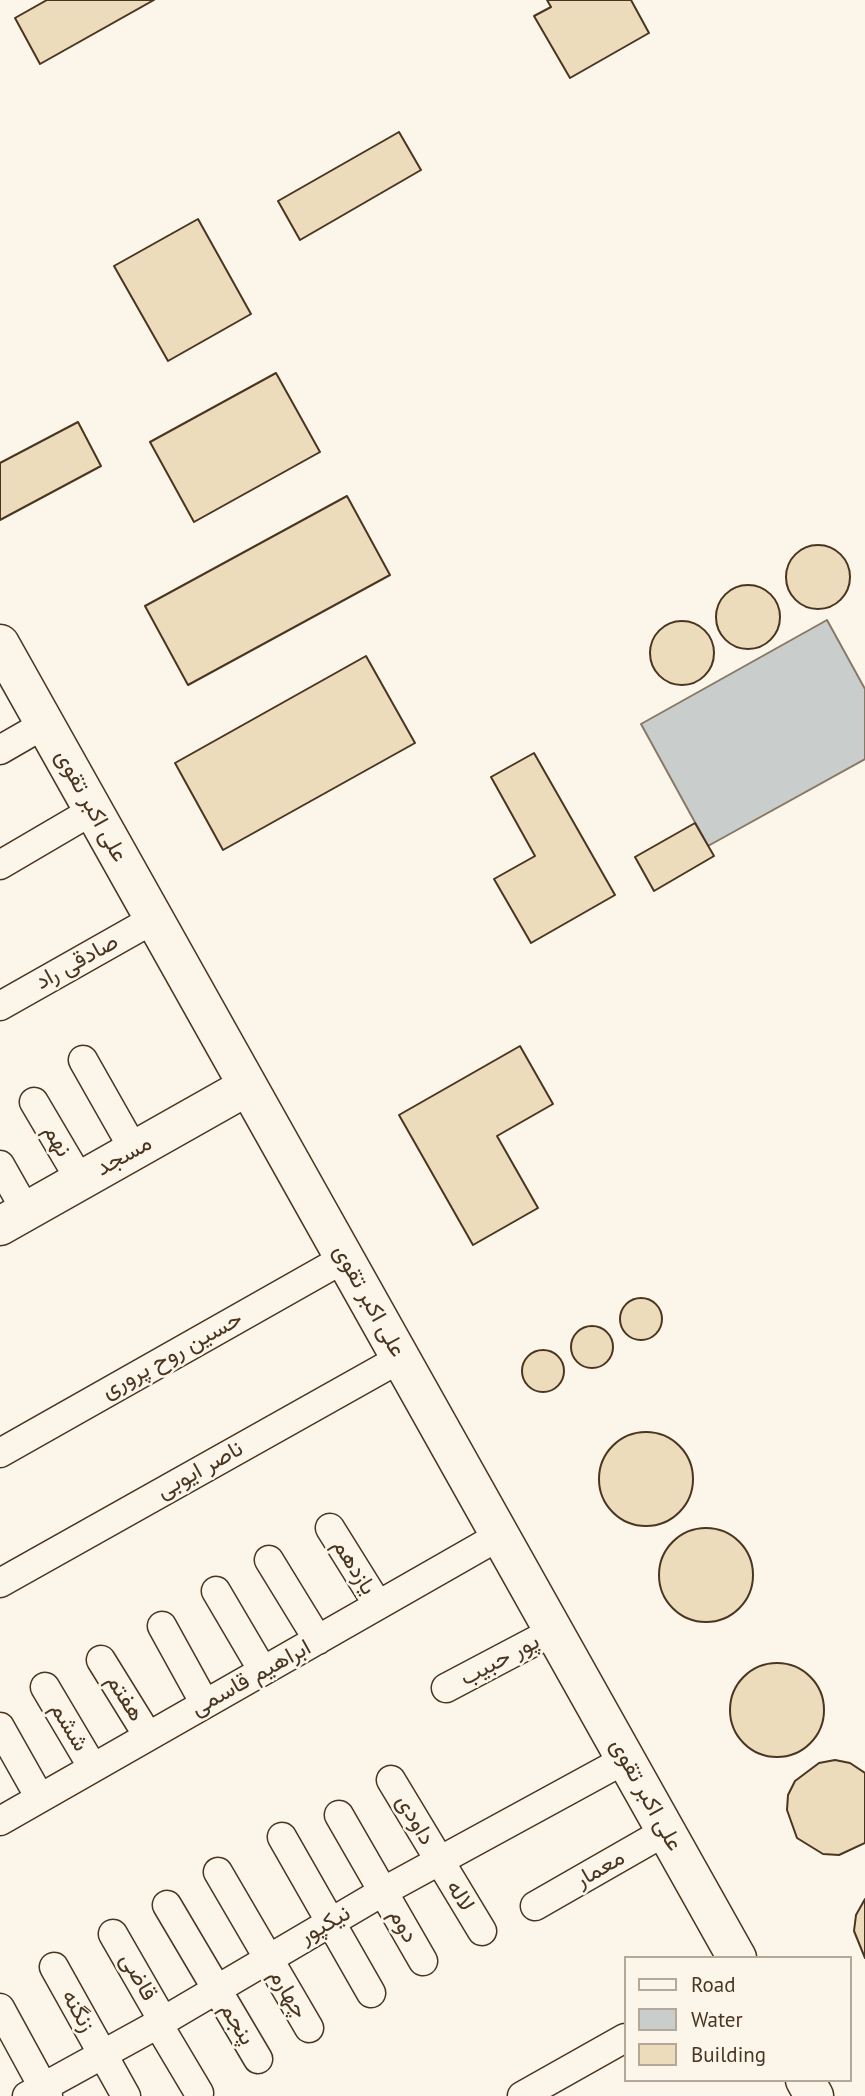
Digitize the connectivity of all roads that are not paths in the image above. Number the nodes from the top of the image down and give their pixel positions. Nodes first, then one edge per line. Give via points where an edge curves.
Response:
1 (0, 644) edge
2 (45, 724) junction
3 (0, 750) edge
4 (92, 811) junction
5 (0, 865) edge
6 (154, 919) junction
7 (0, 1006) edge
8 (83, 1060) dead end
9 (248, 1086) junction
10 (34, 1102) dead end
11 (134, 1150) junction
12 (0, 1165) edge
13 (80, 1180) junction
14 (13, 1218) edge
15 (345, 1258) junction
16 (401, 1358) junction
17 (0, 1452) edge
18 (330, 1528) dead end
19 (501, 1535) junction
20 (270, 1560) dead end
21 (0, 1583) edge
22 (216, 1591) dead end
23 (378, 1605) junction
24 (162, 1626) dead end
25 (554, 1631) junction
26 (318, 1640) junction
27 (101, 1660) dead end
28 (263, 1671) junction
29 (45, 1687) dead end
30 (446, 1688) dead end
31 (205, 1704) junction
32 (0, 1727) edge
33 (148, 1736) junction
34 (626, 1759) junction
35 (93, 1768) junction
36 (391, 1780) dead end
37 (40, 1798) junction
38 (339, 1815) dead end
39 (0, 1821) edge
40 (666, 1831) junction
41 (282, 1837) dead end
42 (438, 1860) junction
43 (218, 1872) dead end
44 (384, 1891) junction
45 (167, 1905) dead end
46 (535, 1906) dead end
47 (330, 1923) junction
48 (482, 1931) dead end
49 (113, 1934) dead end
50 (736, 1956) edge
51 (267, 1959) junction
52 (423, 1961) dead end
53 (54, 1967) dead end
54 (215, 1990) junction
55 (371, 1993) dead end
56 (0, 2008) edge
57 (160, 2022) junction
58 (309, 2028) dead end
59 (624, 2039) edge
60 (103, 2054) junction
61 (258, 2059) dead end
62 (39, 2093) edge
63 (199, 2093) dead end
64 (127, 2096) edge
65 (522, 2096) edge

1 - 2 main road, علی اکبر تقوی
2 - 3 street
2 - 4 main road, علی اکبر تقوی
4 - 5 street
4 - 6 main road, علی اکبر تقوی
6 - 7 street, صادقی راد
6 - 9 main road, علی اکبر تقوی
8 - 11 street
9 - 11 main road, مسجد
9 - 15 main road, علی اکبر تقوی
10 - 13 street, نهم
11 - 13 main road, مسجد
12 - 14 street
13 - 14 main road, مسجد
15 - 16 main road, علی اکبر تقوی
15 - 17 street, حسین روح پروری
16 - 19 main road, علی اکبر تقوی
16 - 21 street, ناصر ایوبی
18 - 23 street, یازدهم
19 - 23 street, ابراهیم قاسمی
19 - 25 main road, علی اکبر تقوی
20 - 26 street
22 - 28 street
23 - 26 street, ابراهیم قاسمی
24 - 31 street
25 - 30 street, پور حبیب
25 - 34 main road, علی اکبر تقوی
26 - 28 street, ابراهیم قاسمی
27 - 33 street, هفتم
28 - 31 street, ابراهیم قاسمی
29 - 35 street, ششم
31 - 33 street, ابراهیم قاسمی
32 - 37 street
33 - 35 street, ابراهیم قاسمی
34 - 40 main road, علی اکبر تقوی
34 - 42 street, نیکپور
35 - 37 street, ابراهیم قاسمی
36 - 42 street, داودی
37 - 39 street, ابراهیم قاسمی
38 - 44 street, دوم
40 - 46 street, معمار
40 - 50 main road, علی اکبر تقوی
41 - 47 street
42 - 44 street, نیکپور
42 - 48 street, لاله
43 - 51 street, چهارم
44 - 47 street, نیکپور
44 - 52 street, دوم
45 - 54 street, پنجم
47 - 51 street, نیکپور
47 - 55 street
49 - 57 street, قاضی
51 - 54 street, نیکپور
51 - 58 street, چهارم
53 - 60 street, زنگنه
54 - 57 street, نیکپور
54 - 61 street, پنجم
56 - 62 street
57 - 60 street, نیکپور
57 - 63 street, قاضی
59 - 65 street
60 - 62 street, نیکپور
60 - 64 street, زنگنه

